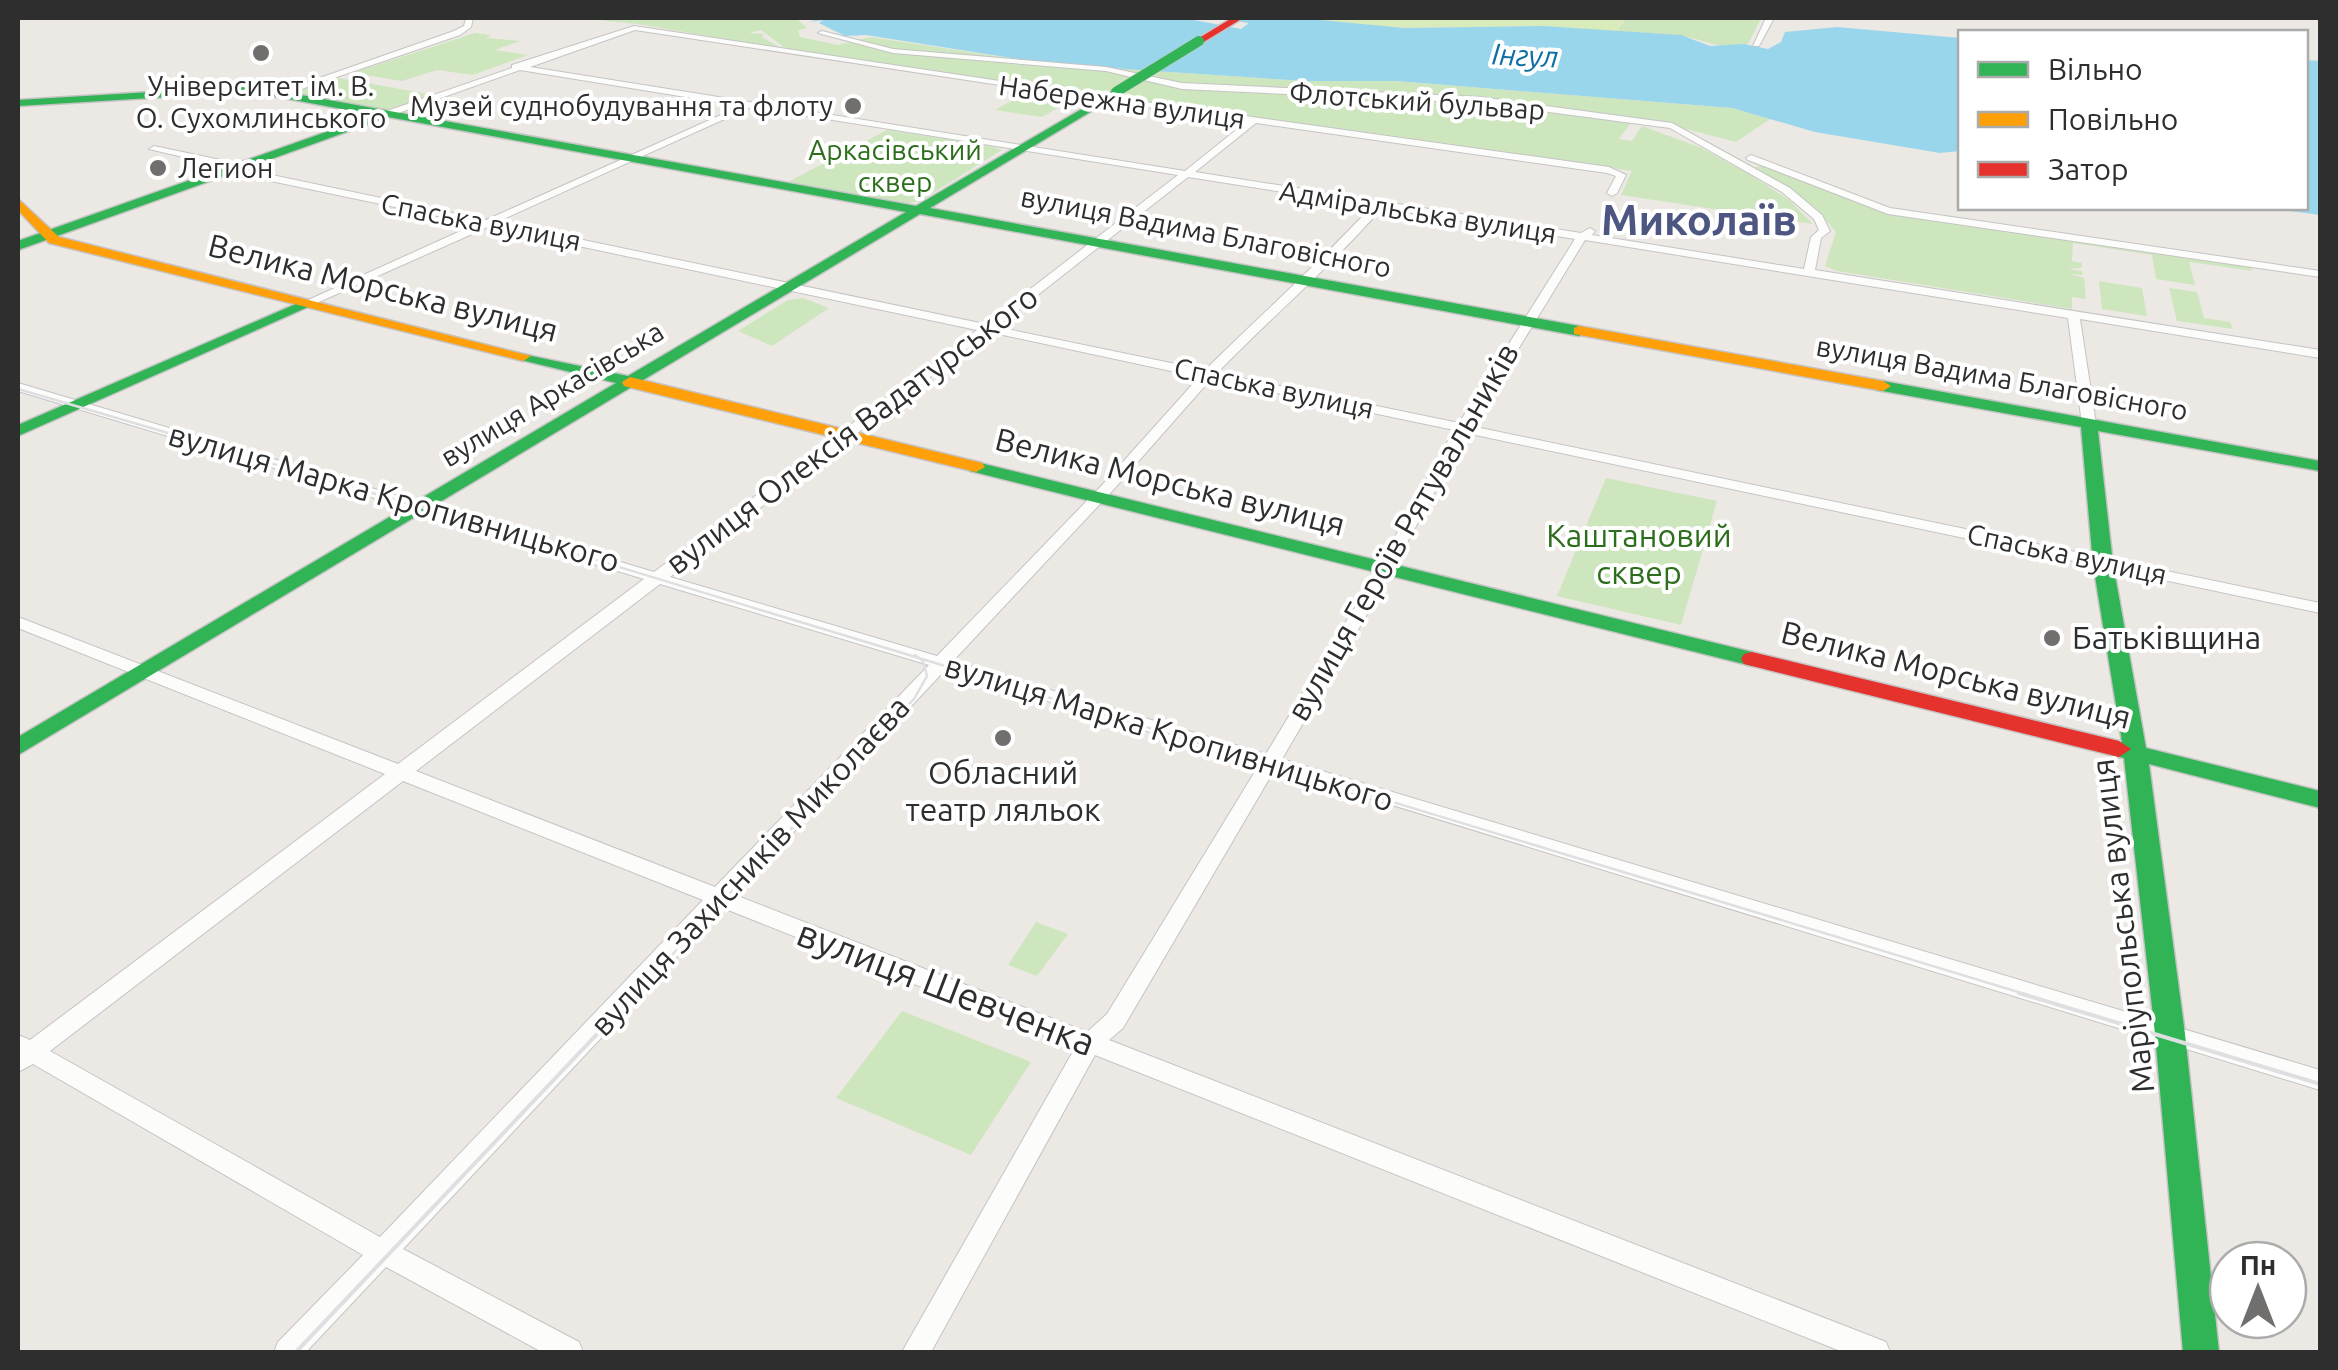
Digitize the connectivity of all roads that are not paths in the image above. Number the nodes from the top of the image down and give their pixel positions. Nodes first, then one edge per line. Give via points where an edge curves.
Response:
1 (470, 18) edge
2 (1238, 18) edge
3 (1770, 18) edge
4 (822, 34) dead end
5 (1756, 44) dead end
6 (515, 68) junction
7 (278, 94) junction
8 (1110, 96) junction
9 (18, 102) edge
10 (750, 105) junction
11 (388, 114) junction
12 (1253, 121) junction
13 (1708, 141) junction
14 (1020, 148) junction
15 (154, 150) dead end
16 (632, 158) junction
17 (231, 168) junction
18 (1188, 175) junction
19 (1612, 193) dead end
20 (18, 203) edge
21 (1377, 206) junction
22 (918, 210) junction
23 (480, 224) junction
24 (49, 234) junction
25 (1587, 234) junction
26 (1100, 243) junction
27 (18, 246) edge
28 (1809, 272) junction
29 (2320, 275) edge
30 (1306, 282) junction
31 (791, 286) junction
32 (310, 303) junction
33 (2074, 316) junction
34 (1526, 322) junction
35 (990, 327) junction
36 (2320, 354) edge
37 (1208, 375) junction
38 (630, 382) junction
39 (18, 386) edge
40 (76, 404) junction
41 (2089, 424) junction
42 (1462, 428) junction
43 (18, 430) edge
44 (845, 435) junction
45 (2320, 466) edge
46 (1098, 497) junction
47 (422, 505) junction
48 (2104, 564) junction
49 (1386, 569) junction
50 (659, 576) junction
51 (2320, 608) edge
52 (18, 622) edge
53 (941, 664) junction
54 (146, 670) junction
55 (18, 747) edge
56 (2134, 753) junction
57 (1268, 762) junction
58 (402, 770) junction
59 (2320, 799) edge
60 (718, 899) junction
61 (2170, 1034) junction
62 (1089, 1044) junction
63 (22, 1053) edge
64 (2320, 1080) edge
65 (383, 1252) junction
66 (288, 1352) edge
67 (569, 1352) edge
68 (916, 1352) edge
69 (1876, 1352) edge
70 (2201, 1352) edge

1 - 7 street via 457,33
2 - 8 main road, вулиця Аркасівська, bridge
3 - 5 street
4 - 13 street, Флотський бульвар via 893,51 1106,69 1182,86 1529,106 1672,126
6 - 8 street, Набережна вулиця via 628,28
6 - 10 street, Адміральська вулиця
6 - 11 street
7 - 9 main road, вулиця Вадима Благовісного via 244,89
7 - 11 main road, вулиця Вадима Благовісного
8 - 12 street, Набережна вулиця
8 - 14 main road, вулиця Аркасівська
10 - 14 street, Адміральська вулиця
10 - 16 street
11 - 16 main road, вулиця Вадима Благовісного
11 - 17 main road
12 - 18 street, вулиця Олексія Вадатурського
12 - 19 street, Набережна вулиця via 1618,171
13 - 28 street via 1818,217 1825,230 1816,237
13 - 29 street via 1888,211
14 - 18 street, Адміральська вулиця
14 - 22 main road, вулиця Аркасівська
15 - 17 street, Спаська вулиця
16 - 22 main road, вулиця Вадима Благовісного
16 - 23 street
17 - 23 street, Спаська вулиця
17 - 24 main road
18 - 21 street, Адміральська вулиця
18 - 26 street, вулиця Олексія Вадатурського
20 - 24 main road, Велика Морська вулиця
21 - 25 street, Адміральська вулиця
21 - 30 street, вулиця Захисників Миколаєва
22 - 26 main road, вулиця Вадима Благовісного
22 - 31 main road, вулиця Аркасівська
23 - 31 street, Спаська вулиця
23 - 32 street
24 - 27 main road
24 - 32 main road, Велика Морська вулиця
25 - 28 street, Адміральська вулиця
25 - 34 street, вулиця Героїв Рятувальників
26 - 30 main road, вулиця Вадима Благовісного
26 - 35 street, вулиця Олексія Вадатурського
28 - 33 street, Адміральська вулиця
30 - 34 main road, вулиця Вадима Благовісного
30 - 37 street, вулиця Захисників Миколаєва
31 - 35 street, Спаська вулиця
31 - 38 main road, вулиця Аркасівська
32 - 38 main road, Велика Морська вулиця
32 - 40 main road
33 - 36 street, Адміральська вулиця
33 - 41 street, Маріупольська вулиця
34 - 41 main road, вулиця Вадима Благовісного
34 - 42 street, вулиця Героїв Рятувальників
35 - 37 street, Спаська вулиця
35 - 44 street, вулиця Олексія Вадатурського
37 - 42 street, Спаська вулиця
37 - 46 street, вулиця Захисників Миколаєва
38 - 44 main road, Велика Морська вулиця
38 - 47 main road, вулиця Аркасівська
39 - 40 street, вулиця Марка Кропивницького
40 - 43 main road
40 - 47 street, вулиця Марка Кропивницького
41 - 45 main road, вулиця Вадима Благовісного
41 - 48 main road, Маріупольська вулиця
42 - 48 street, Спаська вулиця
42 - 49 street, вулиця Героїв Рятувальників
44 - 46 main road, Велика Морська вулиця
44 - 50 street, вулиця Олексія Вадатурського
46 - 49 main road, Велика Морська вулиця
46 - 53 street, вулиця Захисників Миколаєва
47 - 50 street, вулиця Марка Кропивницького
47 - 54 main road, вулиця Аркасівська
48 - 51 street, Спаська вулиця
48 - 56 main road, Маріупольська вулиця
49 - 56 main road, Велика Морська вулиця
49 - 57 street, вулиця Героїв Рятувальників
50 - 53 street, вулиця Марка Кропивницького
50 - 58 street, вулиця Олексія Вадатурського
52 - 54 street, вулиця Шевченка
53 - 57 street, вулиця Марка Кропивницького
53 - 60 street, вулиця Захисників Миколаєва
54 - 55 main road, вулиця Аркасівська
54 - 58 street, вулиця Шевченка
56 - 59 main road, Велика Морська вулиця
56 - 61 main road, Маріупольська вулиця
57 - 61 street, вулиця Марка Кропивницького
57 - 62 street, вулиця Героїв Рятувальників via 1115,1021
58 - 60 street, вулиця Шевченка
58 - 63 street, вулиця Олексія Вадатурського
60 - 62 street, вулиця Шевченка
60 - 65 street, вулиця Захисників Миколаєва
61 - 64 street, вулиця Марка Кропивницького
61 - 70 main road, Маріупольська вулиця
62 - 68 street, вулиця Героїв Рятувальників
62 - 69 street, вулиця Шевченка
63 - 65 street
65 - 66 street, вулиця Захисників Миколаєва
65 - 67 street

